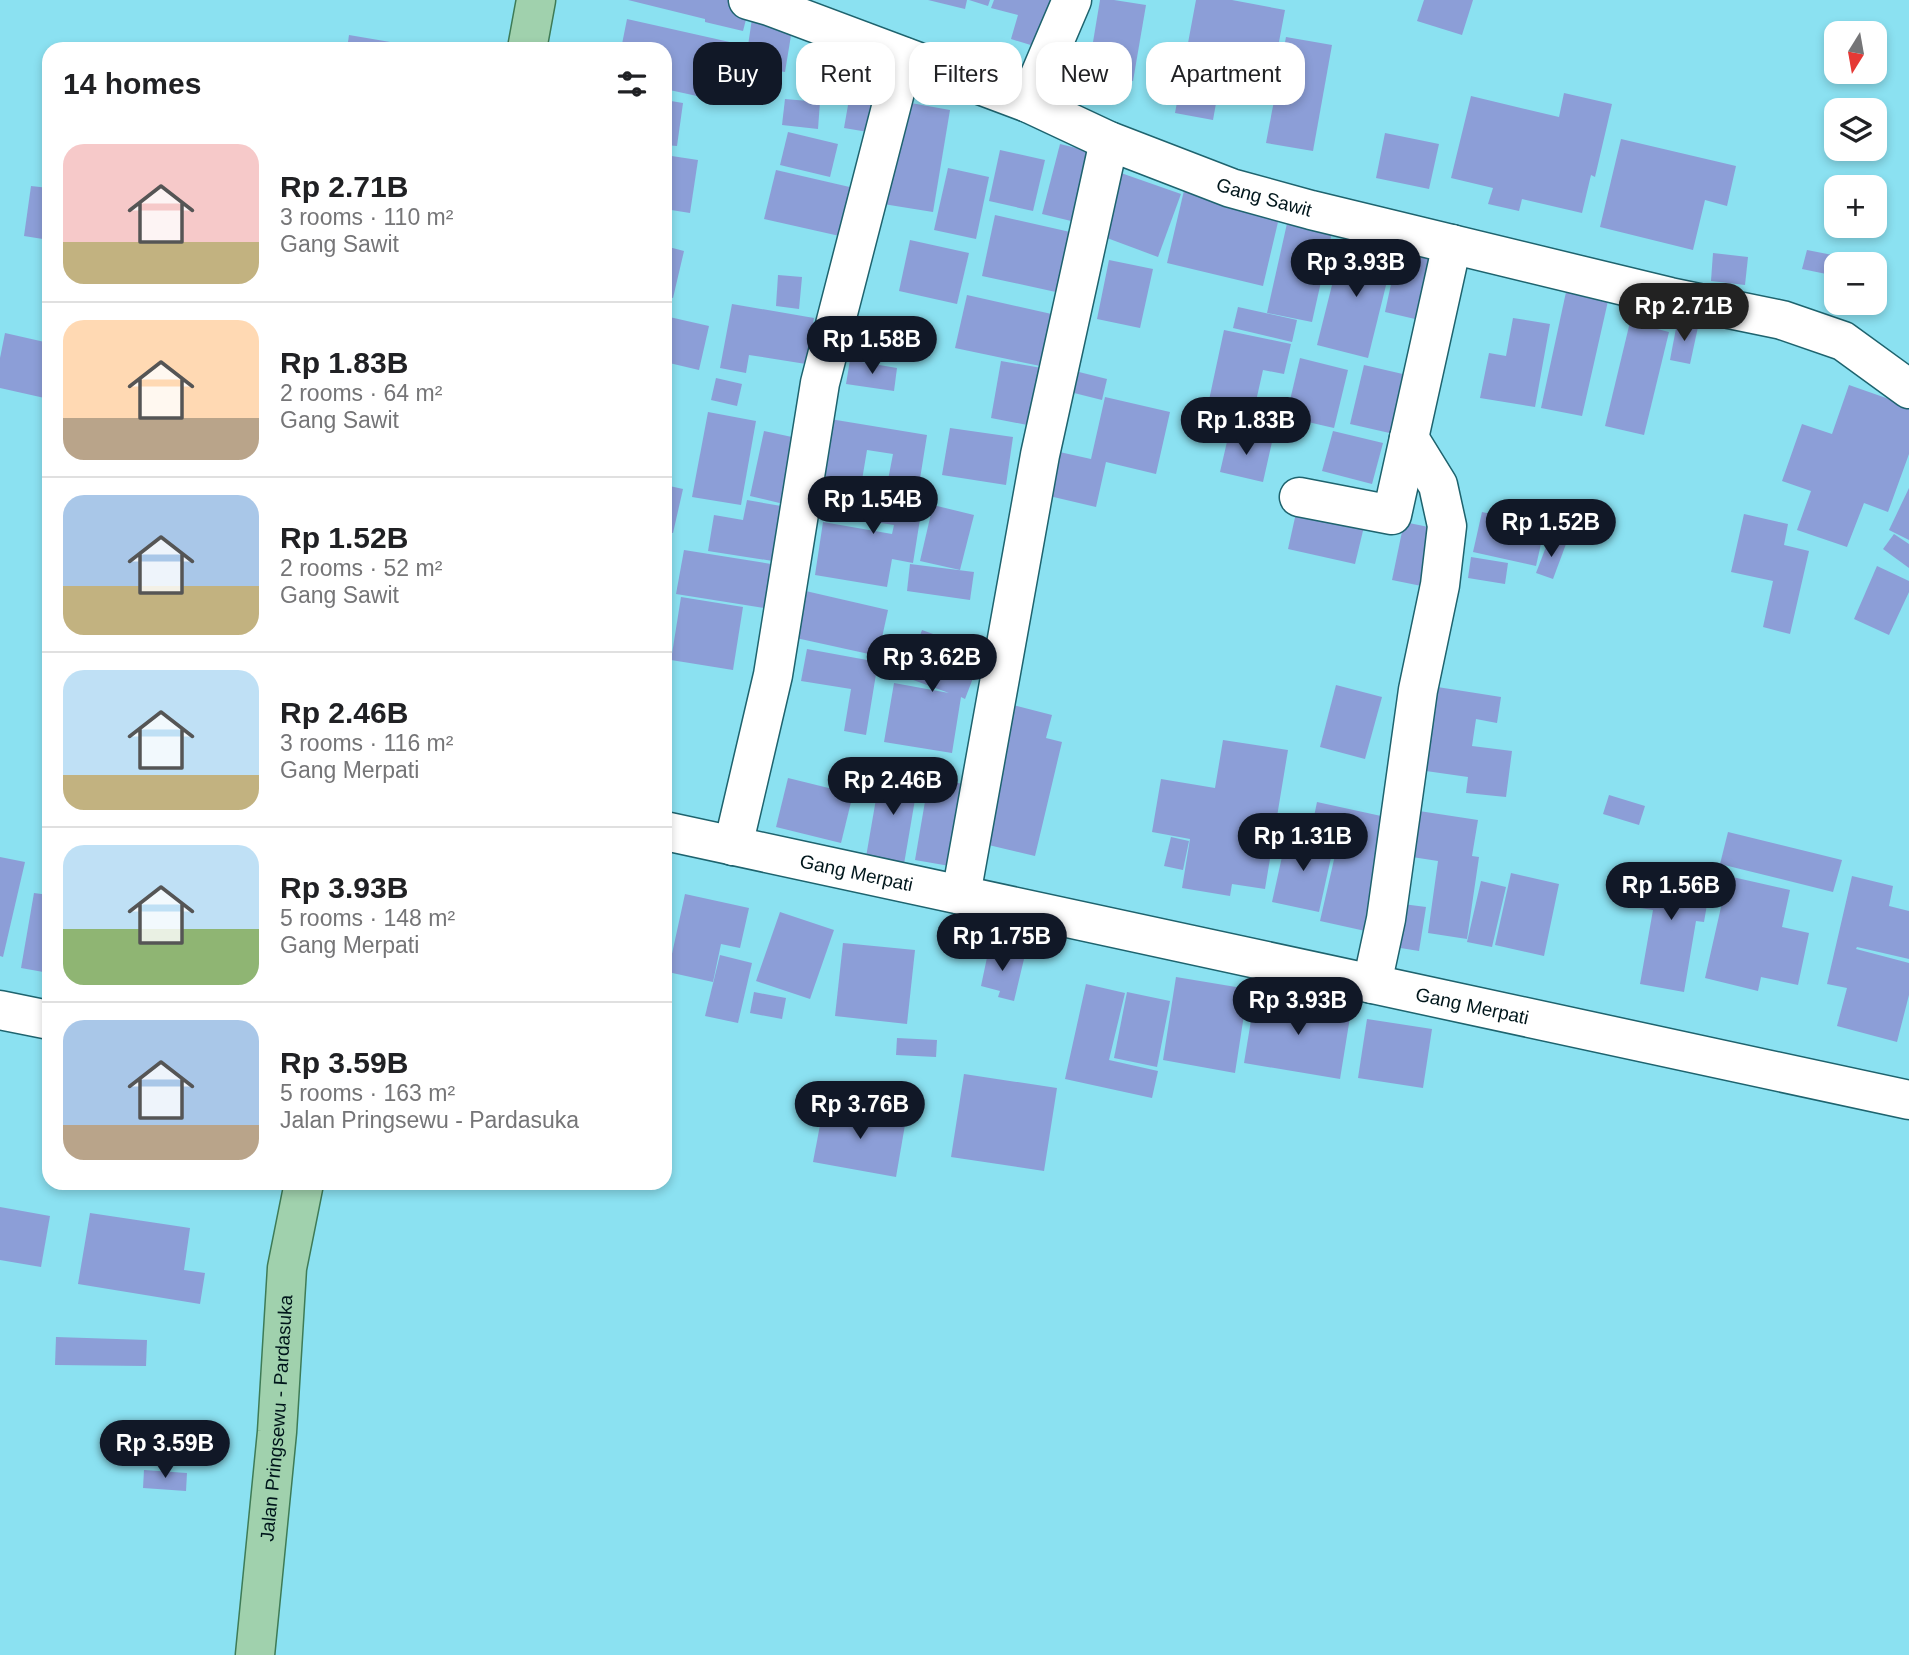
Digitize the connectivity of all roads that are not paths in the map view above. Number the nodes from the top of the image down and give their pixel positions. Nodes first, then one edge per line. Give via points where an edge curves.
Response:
1 (536, 0) edge
2 (748, 0) edge
3 (1072, 0) edge
4 (528, 42) edge
5 (904, 57) junction
6 (1028, 103) junction
7 (1109, 141) junction
8 (1452, 244) junction
9 (1909, 389) edge
10 (1409, 438) junction
11 (1299, 498) dead end
12 (672, 833) edge
13 (733, 846) junction
14 (961, 895) junction
15 (1372, 984) junction
16 (0, 1010) edge
17 (42, 1019) edge
18 (1909, 1100) edge
19 (303, 1190) edge
20 (255, 1655) edge

1 - 4 main road
2 - 5 street, Gang Sawit
3 - 6 street
5 - 6 street, Gang Sawit
5 - 13 street via 820,383 774,675
6 - 7 street, Gang Sawit
7 - 8 street, Gang Sawit via 1231,188
7 - 14 street via 1040,455
8 - 9 street, Gang Sawit via 1783,320 1843,341
8 - 10 street
10 - 11 street via 1392,515
10 - 15 street via 1438,485 1447,526
12 - 13 street, Gang Merpati
13 - 14 street, Gang Merpati
14 - 15 street, Gang Merpati
15 - 18 street, Gang Merpati
16 - 17 street
19 - 20 main road, Jalan Pringsewu - Pardasuka via 287,1268

